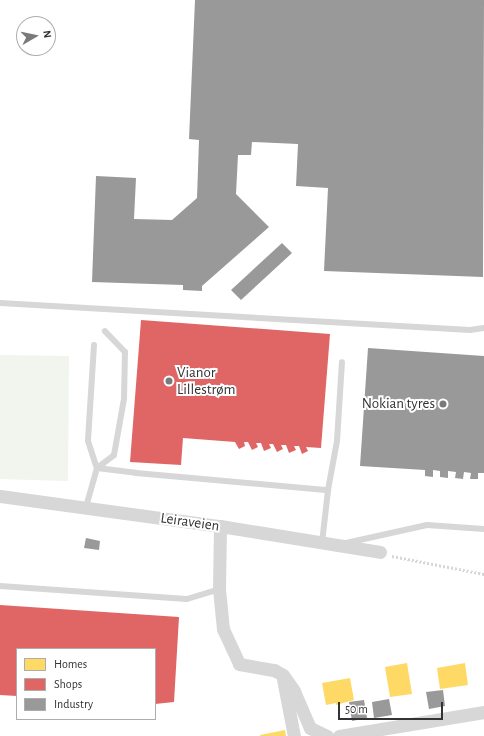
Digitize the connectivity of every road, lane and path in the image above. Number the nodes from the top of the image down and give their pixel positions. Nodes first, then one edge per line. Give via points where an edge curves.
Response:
1 (0, 303) edge
2 (484, 328) edge
3 (105, 331) dead end
4 (94, 345) dead end
5 (342, 362) dead end
6 (97, 468) junction
7 (328, 490) junction
8 (0, 496) edge
9 (86, 507) junction
10 (220, 526) junction
11 (484, 529) edge
12 (322, 543) junction
13 (336, 545) junction
14 (380, 552) joint
15 (484, 574) edge
16 (0, 586) edge
17 (219, 589) junction
18 (283, 675) junction
19 (484, 712) edge
20 (294, 736) edge
21 (327, 736) edge
22 (339, 736) edge

1 - 2 lane via 462,330
3 - 6 lane via 125,352 126,379 114,455
4 - 6 lane via 88,441
5 - 7 lane via 337,441
6 - 7 lane
6 - 9 lane
7 - 12 lane
8 - 9 street, Leiraveien
9 - 10 street, Leiraveien
10 - 12 street, Leiraveien
10 - 17 street
11 - 13 lane via 427,526
12 - 13 street, Leiraveien
13 - 14 street, Leiraveien
14 - 15 path
16 - 17 lane via 187,599
17 - 18 street via 223,629 239,664 274,670
18 - 20 street
18 - 21 street via 294,691 310,728
19 - 22 street

